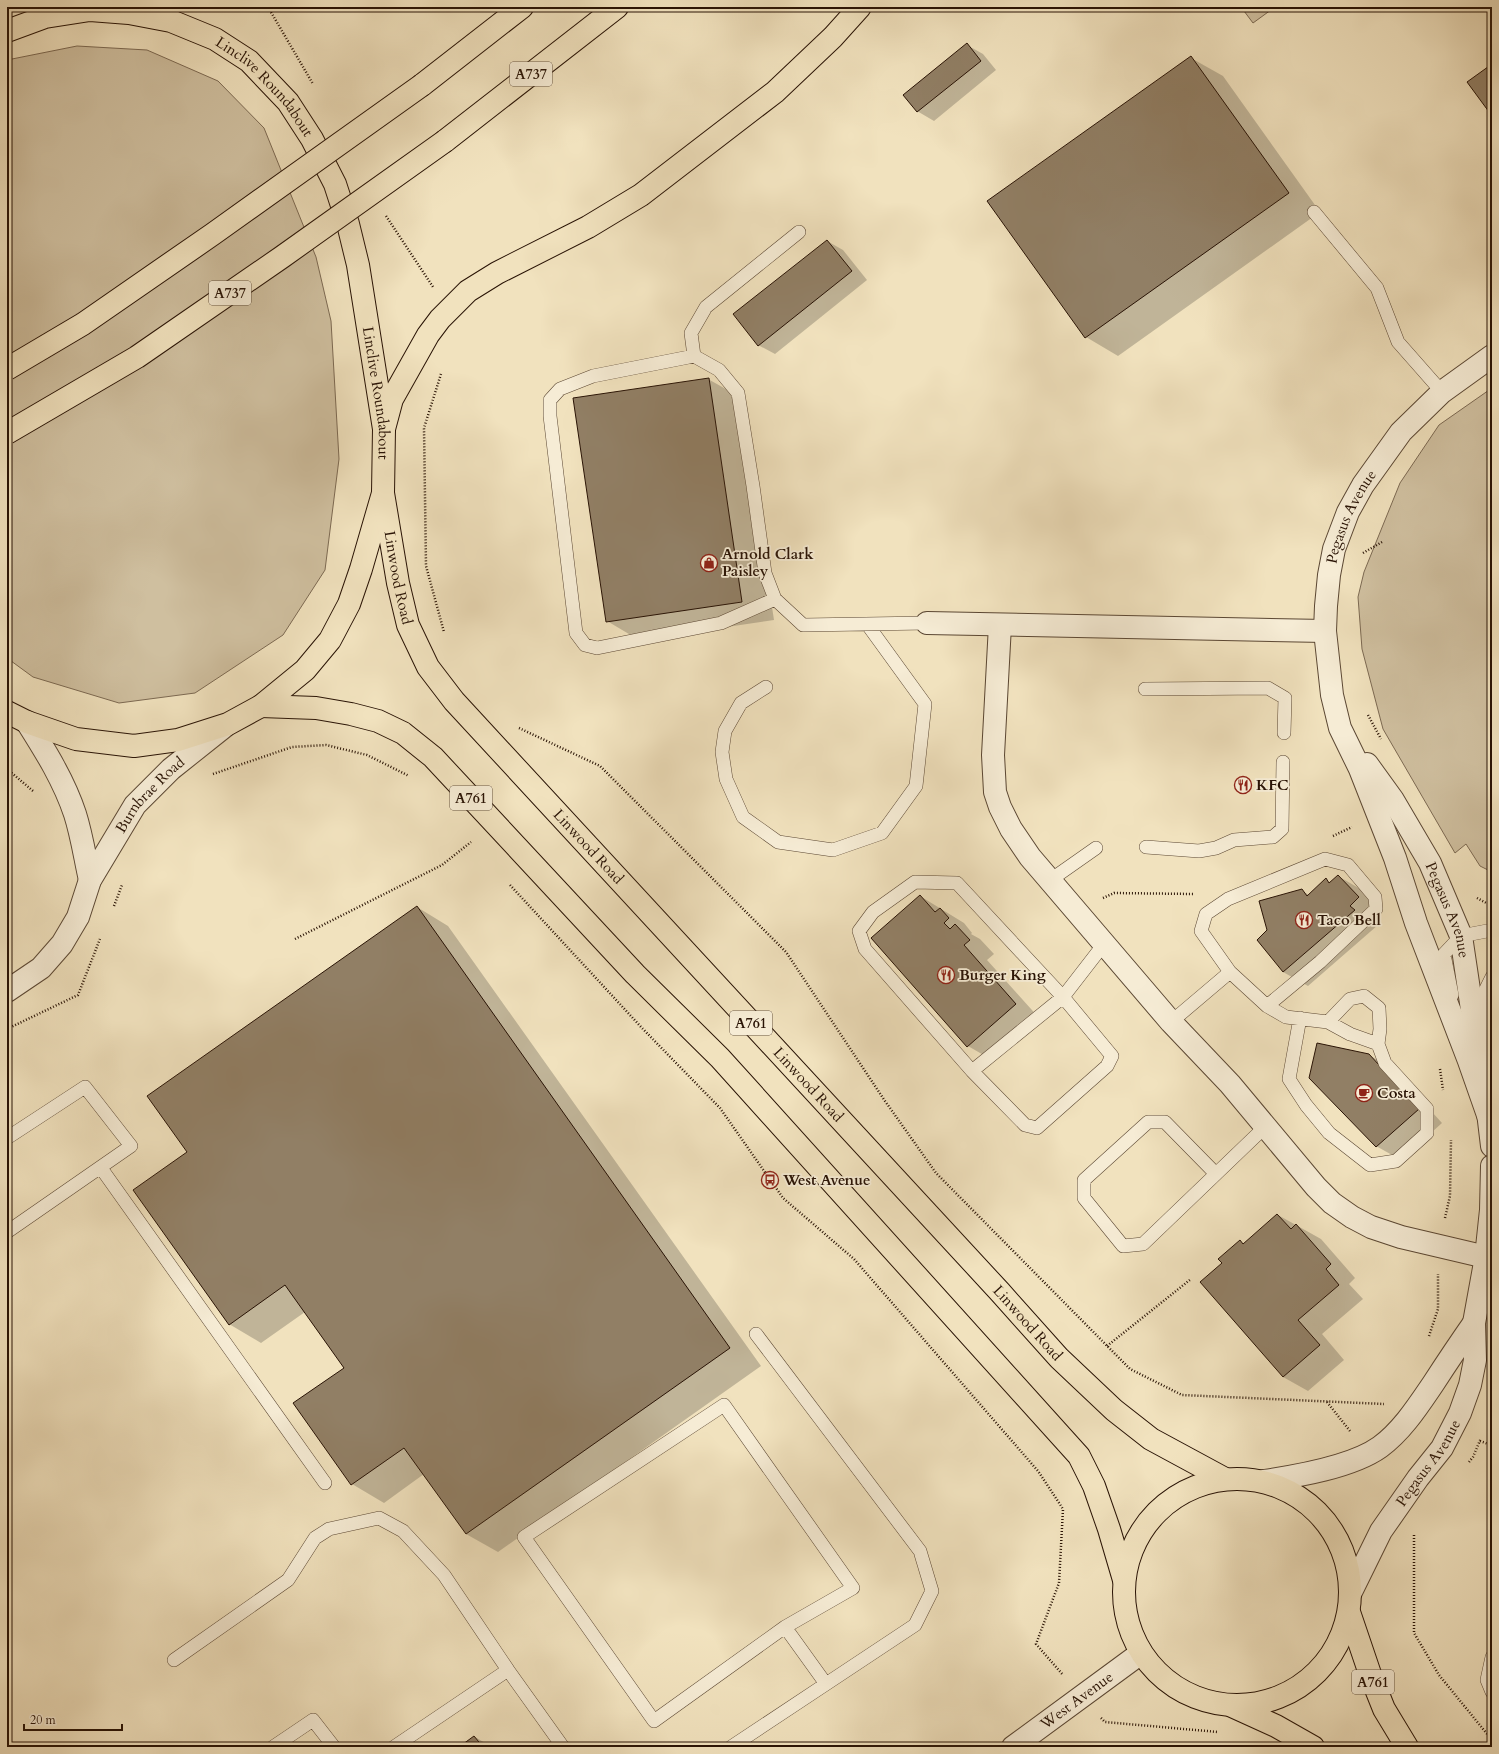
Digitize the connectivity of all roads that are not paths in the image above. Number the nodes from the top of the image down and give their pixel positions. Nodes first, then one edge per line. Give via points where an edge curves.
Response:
1 (522, 7) edge
2 (617, 7) edge
3 (860, 7) edge
4 (96, 9) edge
5 (45, 17) junction
6 (7, 19) edge
7 (7, 31) edge
8 (1314, 212) dead end
9 (799, 232) dead end
10 (694, 356) junction
11 (1492, 356) edge
12 (7, 369) edge
13 (1442, 392) junction
14 (384, 429) junction
15 (7, 433) edge
16 (383, 493) junction
17 (775, 599) junction
18 (927, 623) joint
19 (867, 624) junction
20 (1000, 625) junction
21 (1325, 631) junction
22 (766, 687) dead end
23 (1145, 689) dead end
24 (261, 706) junction
25 (7, 712) edge
26 (27, 722) junction
27 (228, 724) junction
28 (1340, 728) junction
29 (1284, 733) dead end
30 (1283, 762) dead end
31 (1146, 846) dead end
32 (1096, 848) dead end
33 (90, 880) junction
34 (1049, 881) junction
35 (1492, 930) edge
36 (1460, 936) junction
37 (1104, 944) junction
38 (1230, 972) junction
39 (1492, 977) edge
40 (7, 991) edge
41 (1063, 997) junction
42 (1267, 1006) junction
43 (1300, 1018) junction
44 (1171, 1022) junction
45 (1328, 1022) junction
46 (1378, 1044) junction
47 (1463, 1046) junction
48 (972, 1071) junction
49 (1489, 1118) junction
50 (1266, 1126) junction
51 (7, 1138) edge
52 (1492, 1146) edge
53 (1492, 1166) edge
54 (101, 1168) junction
55 (1216, 1174) junction
56 (7, 1232) edge
57 (1486, 1257) junction
58 (1474, 1323) junction
59 (756, 1334) dead end
60 (1225, 1479) junction
61 (1264, 1481) junction
62 (325, 1483) dead end
63 (1124, 1580) junction
64 (1350, 1602) junction
65 (785, 1627) junction
66 (1142, 1654) junction
67 (1492, 1656) edge
68 (174, 1660) dead end
69 (508, 1670) junction
70 (826, 1684) junction
71 (1492, 1692) edge
72 (1232, 1706) junction
73 (273, 1747) edge
74 (334, 1747) edge
75 (394, 1747) edge
76 (563, 1747) edge
77 (731, 1747) edge
78 (1013, 1747) edge
79 (1313, 1747) edge
80 (1407, 1747) edge

1 - 12 main road, bridge via 422,85 213,234 83,324
2 - 15 main road, A737, bridge via 445,141 282,257 137,357
3 - 14 main road via 833,37 775,92 641,195 588,227 497,273 468,291 428,335 392,399
4 - 5 main road, Linclive Roundabout
4 - 14 main road, Linclive Roundabout via 172,21 215,39 249,61 288,102 312,139 335,184 348,224 358,265
5 - 6 main road
5 - 7 main road, Linclive Roundabout
8 - 13 lane via 1377,288 1398,342
9 - 10 lane via 706,307 691,333
10 - 17 lane via 719,370 738,393 765,573
10 - 17 lane via 593,376 560,389 550,400 576,633 585,645 597,648 721,623
11 - 13 street, Pegasus Avenue
13 - 21 street, Pegasus Avenue via 1402,432 1363,485 1348,512 1334,549 1329,574
14 - 16 main road, Linclive Roundabout
16 - 24 main road, Linclive Roundabout via 349,604 330,640 305,670
16 - 60 main road, Linwood Road / A761 via 398,584 408,625 428,667 454,701 1059,1358 1114,1410 1151,1439
17 - 19 lane via 802,625
18 - 19 lane
18 - 20 street
19 - 22 lane via 925,704 916,786 882,833 833,850 778,842 743,817 726,779 722,752 725,731 741,703
20 - 21 street
20 - 34 street via 993,755 995,792 1011,829
21 - 28 street, Pegasus Avenue via 1332,696
23 - 29 lane via 1268,688 1285,698
24 - 27 main road, Linclive Roundabout
24 - 63 main road, A761 via 316,708 378,722 403,733 433,757 635,974 720,1058 1079,1456 1094,1486
25 - 26 main road, Linclive Roundabout
26 - 27 main road, Linclive Roundabout via 76,739 134,746 178,740
26 - 33 street via 66,790 80,834
27 - 33 street, Burnbrae Road via 171,769 135,805
28 - 36 street, Pegasus Avenue via 1393,800 1430,863
28 - 47 street, Pegasus Avenue via 1360,770 1395,858 1416,923
30 - 31 lane via 1282,829 1274,837 1234,840 1216,848 1199,851
32 - 34 lane
33 - 40 street, Burnbrae Road via 78,917 62,944 41,968
34 - 37 street
35 - 36 lane
36 - 47 lane via 1444,954
36 - 49 street, Pegasus Avenue
37 - 41 lane
37 - 44 street
38 - 42 lane
38 - 42 lane via 1201,931 1206,914 1228,900 1325,859 1348,865 1374,897 1376,909 1320,962
38 - 44 lane
39 - 49 lane via 1483,995
41 - 48 lane
41 - 48 lane via 1112,1056 1107,1066 1037,1128 1025,1125
41 - 48 lane via 957,883 915,882 873,912 859,931 865,949
42 - 43 lane via 1286,1017
43 - 45 lane
43 - 46 lane via 1289,1079 1329,1133 1370,1165 1396,1161 1427,1133 1427,1109 1385,1063
44 - 50 street
45 - 46 lane via 1350,1034
45 - 46 lane via 1350,999 1364,996 1379,1008
47 - 49 street, Pegasus Avenue
49 - 52 street, Pegasus Avenue
50 - 55 lane
50 - 57 street via 1316,1187 1332,1203 1352,1216 1371,1227 1401,1237
51 - 54 lane via 84,1087 131,1146
53 - 57 street, Pegasus Avenue
54 - 56 lane
54 - 62 lane
55 - 55 lane via 1143,1244 1123,1246 1084,1198 1084,1180 1148,1122 1165,1122
57 - 58 street, Pegasus Avenue
58 - 61 street, Pegasus Avenue via 1402,1427 1380,1447 1351,1461 1299,1476
58 - 64 street, Pegasus Avenue via 1475,1360 1460,1413 1442,1448 1381,1531
59 - 70 lane via 920,1551 932,1591 915,1625
60 - 61 main road
60 - 63 main road via 1188,1490 1156,1512 1134,1543
61 - 64 main road via 1299,1497 1328,1523 1345,1556
63 - 66 main road via 1127,1618
64 - 72 main road via 1345,1628 1328,1661 1301,1686 1268,1701
64 - 80 main road, A761 via 1370,1674 1384,1709
65 - 65 lane via 654,1721 524,1537 724,1405 853,1588
65 - 70 lane
66 - 72 main road via 1166,1680 1197,1698
66 - 78 street, West Avenue
67 - 71 lane via 1487,1680
68 - 69 lane via 288,1580 315,1538 330,1529 379,1518 403,1531 444,1575
69 - 75 lane
69 - 76 lane
70 - 77 lane
72 - 79 main road via 1276,1726
73 - 74 lane via 313,1720

